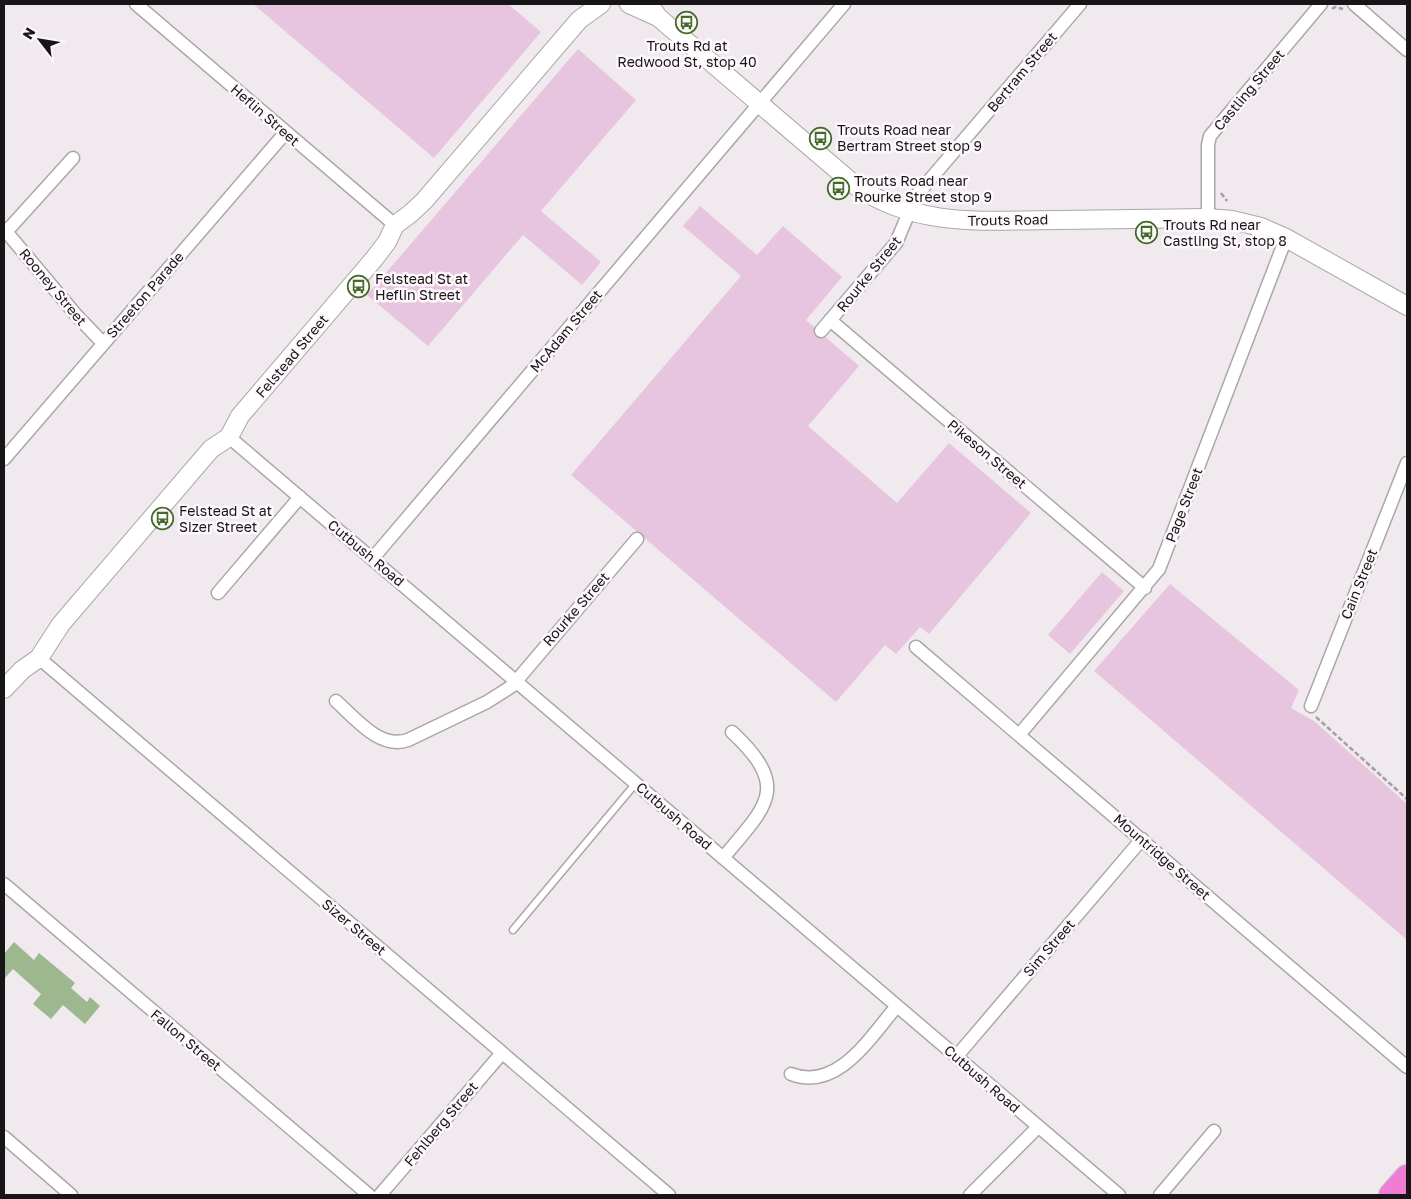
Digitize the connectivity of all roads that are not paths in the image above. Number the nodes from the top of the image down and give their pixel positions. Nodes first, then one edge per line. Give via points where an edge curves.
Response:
1 (136, 4) edge
2 (601, 4) edge
3 (629, 4) edge
4 (844, 4) edge
5 (1080, 4) edge
6 (1354, 4) edge
7 (1325, 8) edge
8 (654, 10) edge
9 (581, 12) edge
10 (1407, 50) edge
11 (759, 104) junction
12 (286, 132) junction
13 (73, 158) dead end
14 (909, 212) junction
15 (1208, 218) junction
16 (394, 226) junction
17 (5, 230) edge
18 (1286, 238) junction
19 (1407, 306) edge
20 (830, 320) junction
21 (821, 331) dead end
22 (103, 343) junction
23 (229, 437) junction
24 (4, 459) edge
25 (1407, 463) edge
26 (300, 497) junction
27 (637, 539) dead end
28 (373, 558) junction
29 (1145, 588) junction
30 (218, 593) dead end
31 (916, 647) dead end
32 (39, 658) junction
33 (516, 680) junction
34 (4, 689) edge
35 (336, 701) dead end
36 (1311, 706) road end
37 (732, 732) dead end
38 (1019, 735) junction
39 (636, 784) junction
40 (1142, 839) junction
41 (723, 858) junction
42 (4, 884) edge
43 (513, 930) dead end
44 (897, 1006) junction
45 (502, 1053) junction
46 (956, 1057) junction
47 (1407, 1066) edge
48 (791, 1074) dead end
49 (1038, 1127) junction
50 (1214, 1131) dead end
51 (4, 1137) edge
52 (1407, 1177) edge
53 (72, 1195) edge
54 (369, 1195) edge
55 (380, 1195) edge
56 (669, 1195) edge
57 (970, 1195) edge
58 (1119, 1195) edge
59 (1160, 1195) edge
60 (1391, 1195) edge

1 - 12 street, Heflin Street
2 - 9 street, Felstead Street
3 - 8 street, Trouts Road
4 - 11 street, McAdam Street
5 - 14 street, Bertram Street via 916,196
6 - 10 street
7 - 15 street, Castling Street via 1210,136
8 - 11 street, Trouts Road
9 - 16 street, Felstead Street via 424,201
11 - 14 street, Trouts Road via 856,186
11 - 28 street, McAdam Street
12 - 16 street, Heflin Street
12 - 22 street, Streeton Parade
13 - 17 street
14 - 15 street, Trouts Road via 951,221
14 - 20 street, Rourke Street via 896,243
15 - 18 street, Trouts Road via 1247,222
16 - 23 street, Felstead Street via 374,259 240,416
17 - 22 street, Rooney Street via 76,316
18 - 19 street, Trouts Road
18 - 29 street, Page Street via 1163,560
20 - 21 street, Rourke Street
20 - 29 street, Pikeson Street
22 - 24 street, Streeton Parade
23 - 26 street, Cutbush Road
23 - 32 street, Felstead Street via 211,449 61,624
25 - 36 street, Cain Street
26 - 28 street, Cutbush Road
26 - 30 street
27 - 33 street, Rourke Street
28 - 33 street, Cutbush Road
29 - 38 street, Page Street
31 - 38 street, Mountridge Street
32 - 34 street, Felstead Street
32 - 45 street, Sizer Street
33 - 35 street, Rourke Street via 487,702 402,742 388,742 378,736
33 - 39 street, Cutbush Road
37 - 41 street via 761,763 768,796 762,810
38 - 40 street, Mountridge Street
39 - 41 street, Cutbush Road
39 - 43 lane
40 - 46 street, Sim Street
40 - 47 street, Mountridge Street
41 - 44 street, Cutbush Road
42 - 54 street, Fallon Street
44 - 46 street, Cutbush Road
44 - 48 street via 841,1068 811,1078
45 - 55 street, Fehlberg Street
45 - 56 street, Sizer Street
46 - 49 street, Cutbush Road
49 - 57 street
49 - 58 street, Cutbush Road
50 - 59 street
51 - 53 street
52 - 60 highway

